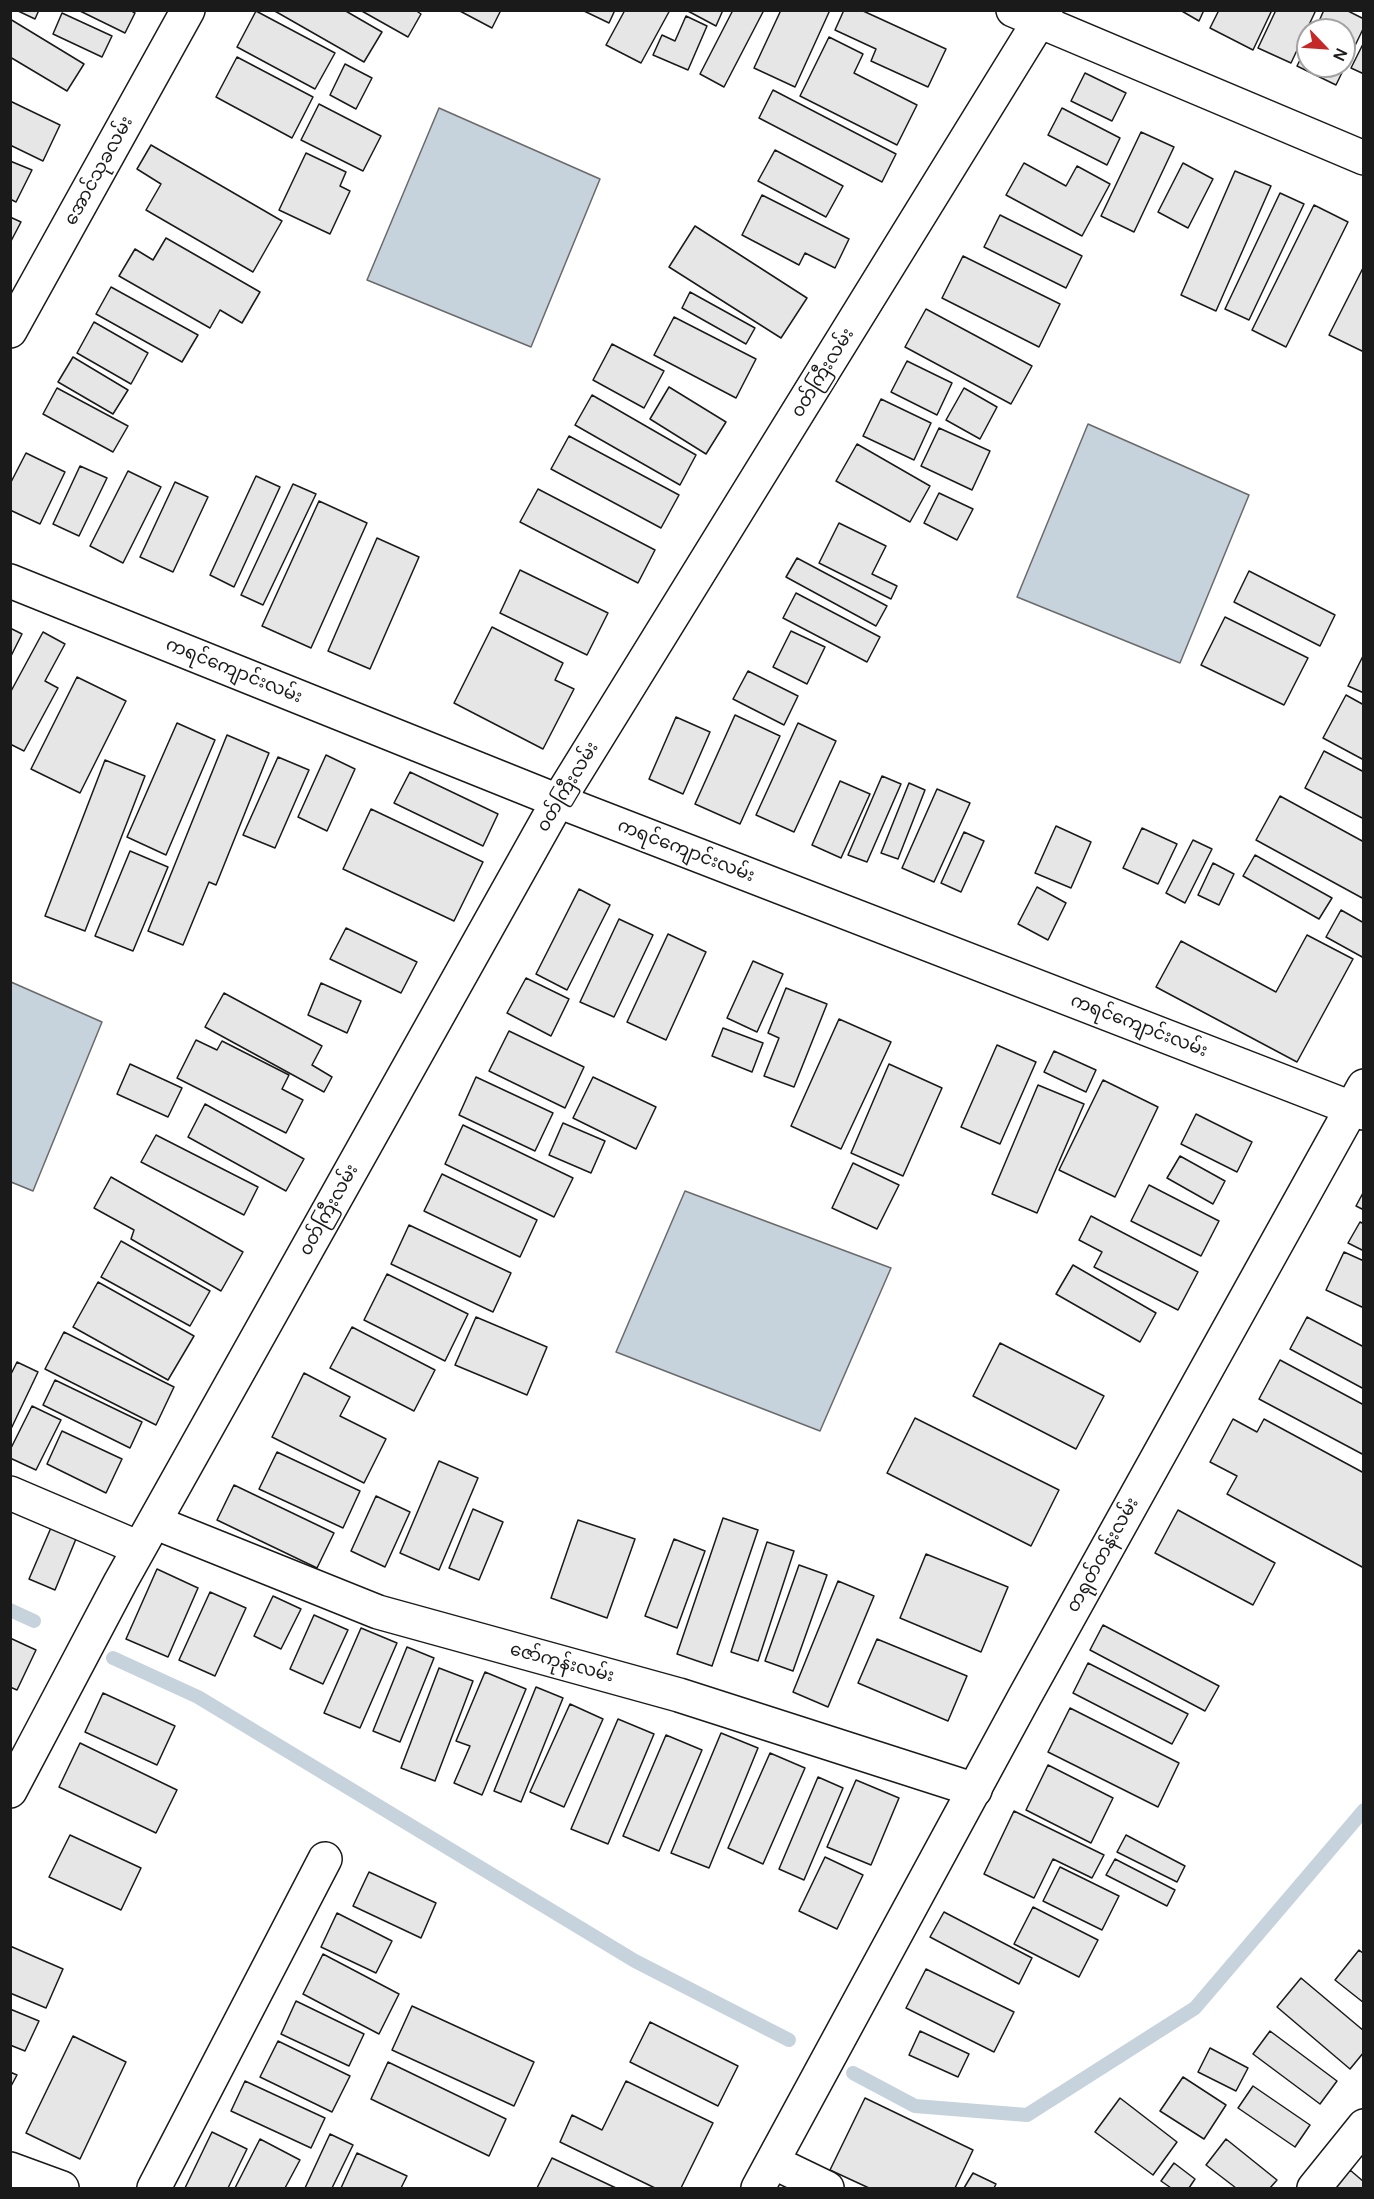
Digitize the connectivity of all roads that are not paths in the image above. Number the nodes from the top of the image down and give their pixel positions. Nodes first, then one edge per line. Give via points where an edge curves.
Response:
1 (188, 10) edge
2 (1033, 14) edge
3 (1364, 158) edge
4 (10, 331) edge
5 (10, 581) edge
6 (558, 801) junction
7 (1359, 1102) edge
8 (10, 1493) edge
9 (147, 1535) junction
10 (975, 1790) junction
11 (10, 1791) edge
12 (325, 1859) dead end
13 (1364, 2126) edge
14 (10, 2169) edge
15 (765, 2176) edge
16 (62, 2188) edge
17 (154, 2188) edge
18 (827, 2188) edge
19 (1314, 2188) edge

1 - 4 street, အောင်သုခလမ်း
2 - 3 street
2 - 6 street, ၀တ်ကြီးလမ်း
5 - 6 street, ကရင်ကျောင်းလမ်း
6 - 7 street, ကရင်ကျောင်းလမ်း
6 - 9 street, ၀တ်ကြီးလမ်း
7 - 10 street, တရုတ်တန်းလမ်း
8 - 9 street, ဇော်ကုန်းလမ်း
9 - 10 street, ဇော်ကုန်းလမ်း via 378,1612 679,1695
9 - 11 street, ၀တ်ကြီးလမ်း
10 - 15 street, တရုတ်တန်းလမ်း
12 - 17 street
13 - 19 street
14 - 16 street
15 - 18 street

